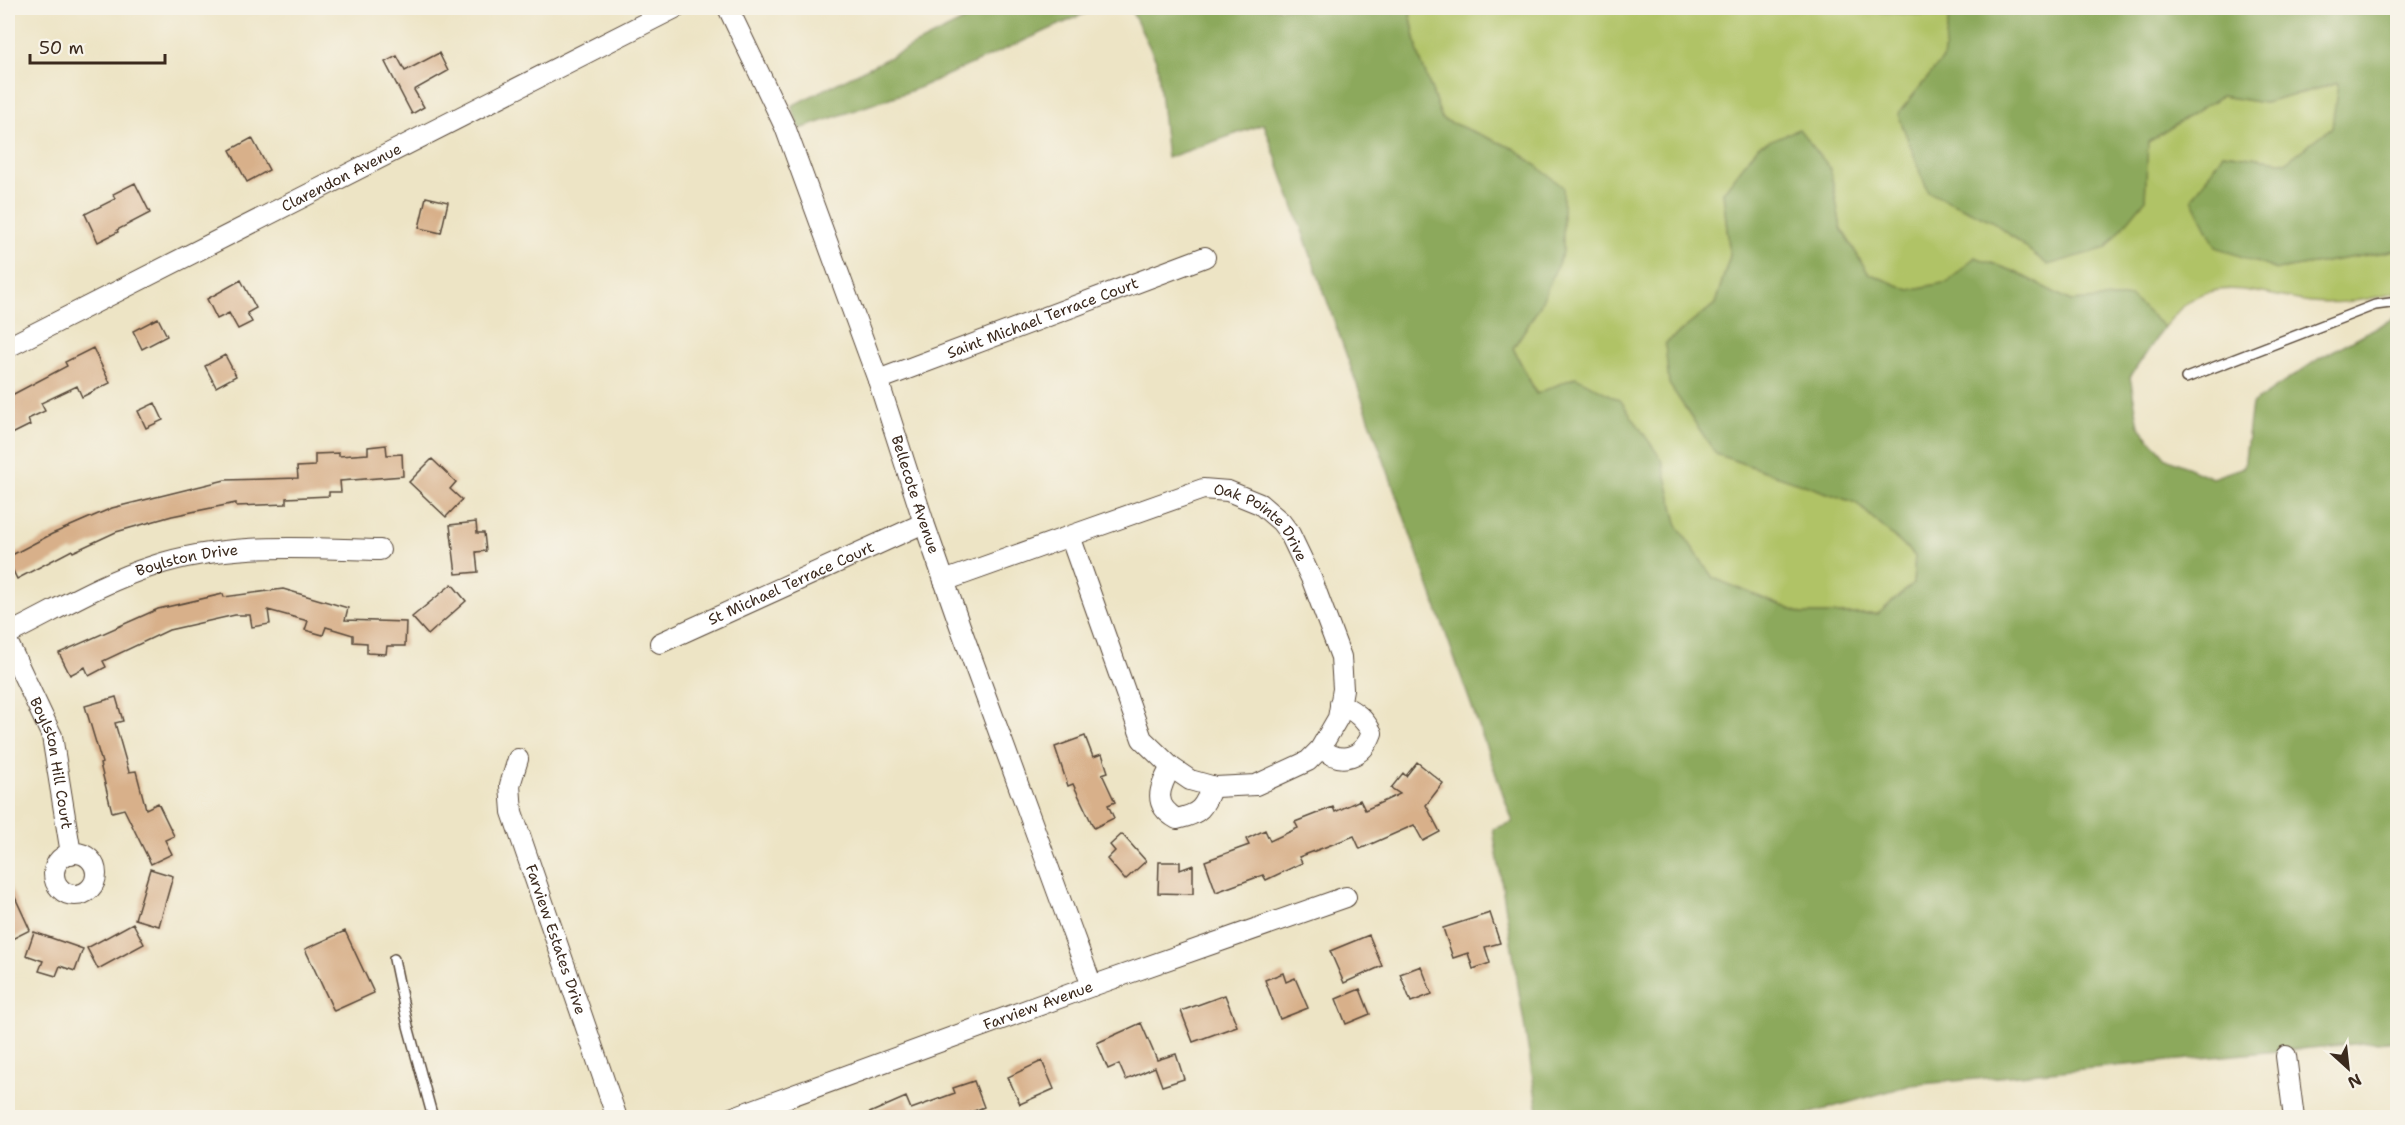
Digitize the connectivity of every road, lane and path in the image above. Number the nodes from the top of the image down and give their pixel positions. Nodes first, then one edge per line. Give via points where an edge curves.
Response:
1 (675, 8) edge
2 (728, 8) edge
3 (1205, 257) dead end
4 (2397, 302) edge
5 (8, 347) edge
6 (2186, 378) dead end
7 (878, 380) junction
8 (924, 523) junction
9 (1070, 536) junction
10 (380, 550) dead end
11 (944, 581) junction
12 (8, 634) edge
13 (8, 643) edge
14 (660, 643) dead end
15 (1340, 704) junction
16 (1321, 748) junction
17 (518, 759) dead end
18 (1171, 767) junction
19 (1212, 786) junction
20 (71, 854) dead end
21 (1346, 897) dead end
22 (394, 960) dead end
23 (1092, 986) junction
24 (2286, 1056) dead end
25 (433, 1118) edge
26 (617, 1118) edge
27 (730, 1118) edge
28 (2294, 1118) edge

1 - 5 street, Clarendon Avenue
2 - 7 street, Bellecote Avenue via 785,128
3 - 7 street, Saint Michael Terrace Court
4 - 6 lane via 2375,305
7 - 8 street, Bellecote Avenue
8 - 11 street, Bellecote Avenue
8 - 14 street, St Michael Terrace Court
9 - 11 street, Oak Pointe Drive
9 - 15 street, Oak Pointe Drive via 1203,489 1228,491 1260,504 1290,534 1312,580 1341,657
9 - 18 street, Oak Pointe Drive via 1142,739
10 - 12 street, Boylston Drive via 252,548 191,556 115,581
11 - 23 street, Bellecote Avenue
13 - 20 street, Boylston Hill Court via 52,736
15 - 16 street, Oak Pointe Drive via 1338,718
15 - 16 street via 1365,720 1372,734 1367,746 1355,756 1338,757
16 - 19 street, Oak Pointe Drive via 1308,761 1256,784
17 - 26 street, Farview Estates Drive via 510,785 512,812
18 - 19 street, Oak Pointe Drive via 1190,780
18 - 19 street via 1161,785 1160,800 1166,812 1177,819 1195,815
21 - 23 street, Farview Avenue
22 - 25 lane
23 - 27 street, Farview Avenue
24 - 28 street

